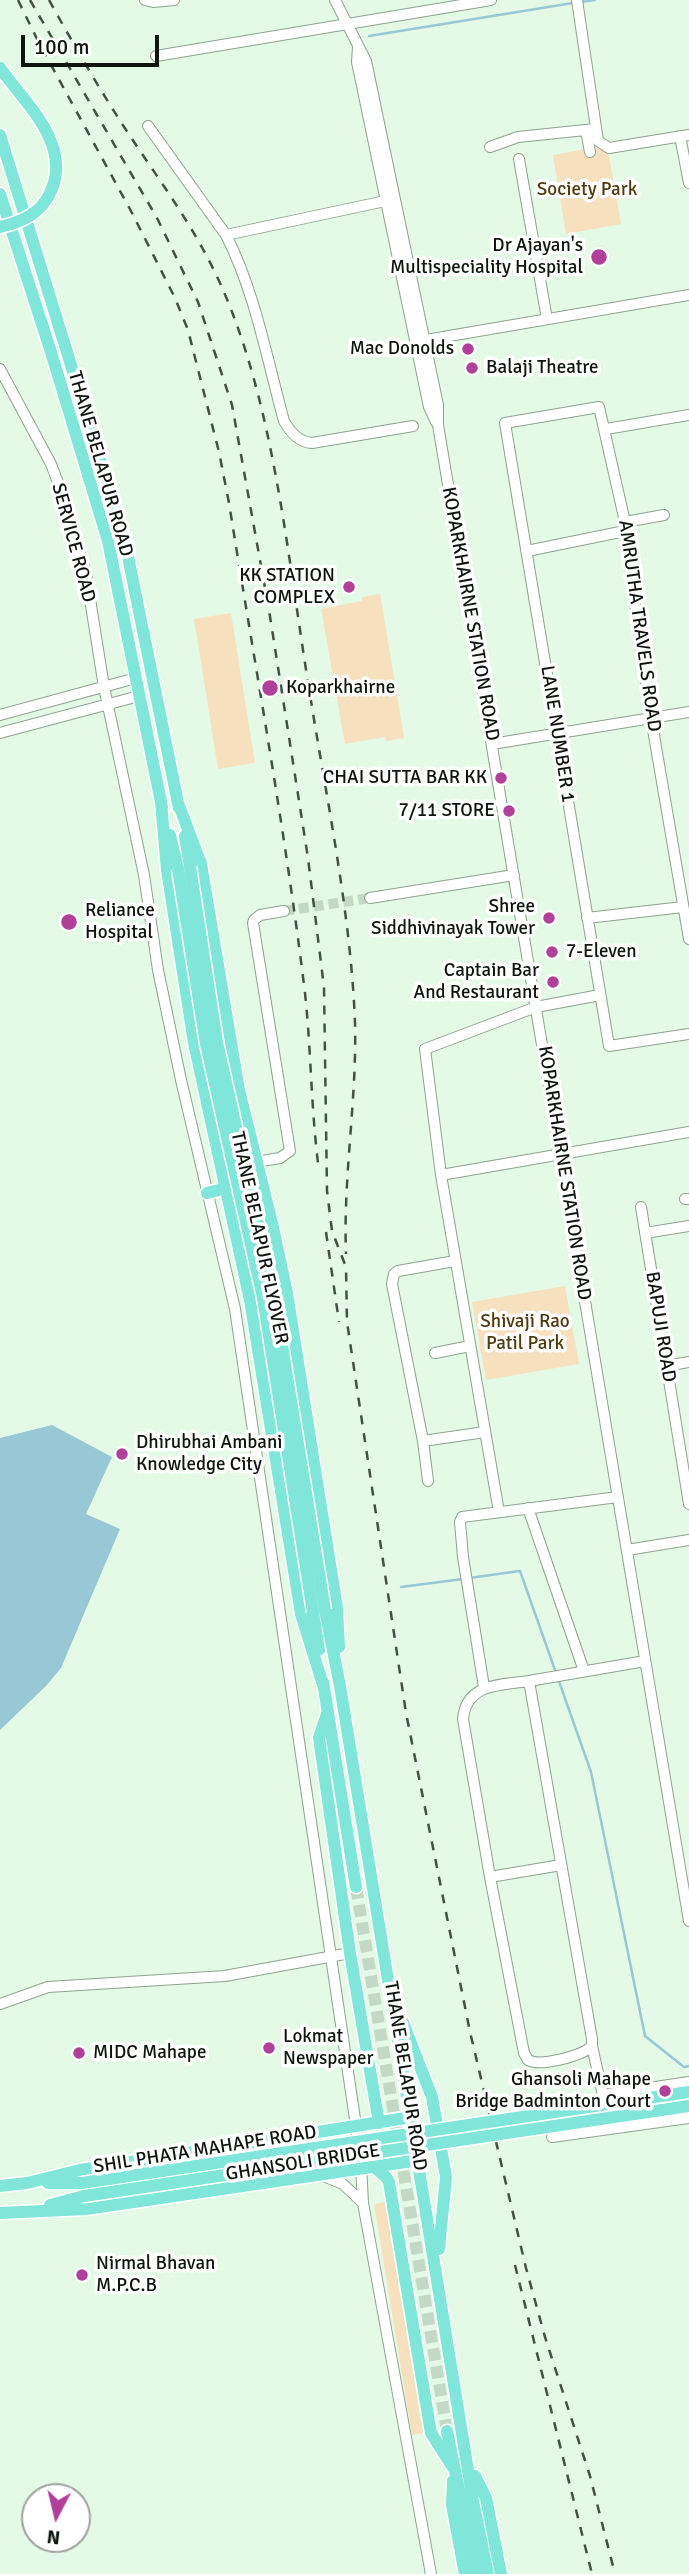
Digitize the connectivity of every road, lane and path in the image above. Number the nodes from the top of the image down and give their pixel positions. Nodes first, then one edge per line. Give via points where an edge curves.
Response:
1 (145, 0) edge
2 (174, 0) edge
3 (335, 0) edge
4 (491, 0) edge
5 (577, 0) edge
6 (347, 24) junction
7 (156, 56) dead end
8 (0, 68) edge
9 (148, 126) dead end
10 (591, 130) junction
11 (0, 135) edge
12 (685, 135) edge
13 (490, 147) dead end
14 (590, 152) dead end
15 (519, 159) dead end
16 (689, 183) edge
17 (0, 194) edge
18 (390, 200) junction
19 (0, 227) edge
20 (226, 236) junction
21 (689, 295) edge
22 (547, 319) junction
23 (420, 341) junction
24 (0, 369) edge
25 (689, 415) edge
26 (413, 426) dead end
27 (606, 429) junction
28 (664, 515) dead end
29 (625, 527) junction
30 (527, 551) junction
31 (136, 678) junction
32 (104, 687) junction
33 (139, 696) junction
34 (108, 704) junction
35 (689, 712) edge
36 (0, 715) edge
37 (651, 718) junction
38 (0, 733) edge
39 (557, 733) junction
40 (492, 744) junction
41 (177, 800) junction
42 (161, 803) junction
43 (184, 868) junction
44 (514, 875) junction
45 (370, 898) tunnel mouth
46 (683, 907) junction
47 (284, 911) tunnel mouth
48 (587, 918) junction
49 (689, 938) edge
50 (600, 995) junction
51 (536, 1007) junction
52 (689, 1034) edge
53 (689, 1132) edge
54 (561, 1154) junction
55 (257, 1162) junction
56 (222, 1171) junction
57 (203, 1175) junction
58 (440, 1175) junction
59 (261, 1179) junction
60 (226, 1188) junction
61 (207, 1193) junction
62 (640, 1207) dead end
63 (689, 1226) edge
64 (645, 1233) junction
65 (455, 1261) junction
66 (470, 1346) junction
67 (435, 1353) dead end
68 (689, 1362) edge
69 (666, 1366) junction
70 (485, 1432) junction
71 (423, 1441) junction
72 (428, 1481) dead end
73 (618, 1497) junction
74 (689, 1504) edge
75 (528, 1508) junction
76 (499, 1511) junction
77 (689, 1540) edge
78 (627, 1550) junction
79 (319, 1611) junction
80 (645, 1661) junction
81 (584, 1671) junction
82 (534, 1680) junction
83 (340, 1686) junction
84 (484, 1687) junction
85 (324, 1688) junction
86 (328, 1711) junction
87 (561, 1865) junction
88 (490, 1877) junction
89 (356, 1887) tunnel mouth
90 (689, 1922) edge
91 (350, 1953) junction
92 (332, 1956) junction
93 (391, 1992) junction
94 (0, 2004) edge
95 (592, 2046) junction
96 (689, 2082) edge
97 (689, 2092) edge
98 (602, 2095) junction
99 (689, 2106) edge
100 (412, 2117) junction
101 (689, 2118) edge
102 (379, 2123) junction
103 (357, 2127) junction
104 (611, 2129) junction
105 (552, 2137) dead end
106 (419, 2160) junction
107 (368, 2168) junction
108 (321, 2175) junction
109 (27, 2183) junction
110 (0, 2186) edge
111 (83, 2189) junction
112 (363, 2203) junction
113 (29, 2210) junction
114 (0, 2213) edge
115 (437, 2268) junction
116 (447, 2431) tunnel mouth
117 (470, 2466) junction
118 (454, 2469) junction
119 (468, 2502) junction
120 (431, 2574) edge
121 (465, 2574) edge
122 (477, 2574) edge
123 (488, 2574) edge
124 (501, 2574) edge

1 - 2 street
3 - 6 street, KOPARKHAIRNE STATION ROAD
4 - 6 street
5 - 10 street
6 - 7 street
6 - 18 street, KOPARKHAIRNE STATION ROAD via 366,61
8 - 19 main road, bridge via 47,131 56,171 43,205 20,222
9 - 20 street
10 - 12 street via 597,141 609,148
10 - 13 street via 518,137
10 - 14 street
11 - 41 main road, THANE BELAPUR ROAD via 124,537
12 - 16 street
15 - 22 street
17 - 31 main road, THANE BELAPUR ROAD via 108,541
18 - 20 street
18 - 23 street, KOPARKHAIRNE STATION ROAD
20 - 26 street via 245,283 284,421 299,439 312,443
21 - 22 street
22 - 23 street
23 - 40 street, KOPARKHAIRNE STATION ROAD via 438,405
24 - 32 street, SERVICE ROAD via 51,464 65,501 86,574
25 - 27 street
27 - 29 street, AMRUTHA TRAVELS ROAD
27 - 30 street, LANE NUMBER 1 via 599,407 505,422
28 - 29 street
29 - 30 street
29 - 37 street, AMRUTHA TRAVELS ROAD
30 - 39 street, LANE NUMBER 1
31 - 32 street
31 - 33 main road, THANE BELAPUR ROAD
32 - 34 street, SERVICE ROAD
32 - 36 street
33 - 34 street
33 - 42 main road, THANE BELAPUR ROAD
34 - 38 street
34 - 57 street, SERVICE ROAD via 144,875 158,970
35 - 37 street
37 - 39 street
37 - 46 street, AMRUTHA TRAVELS ROAD
39 - 40 street
39 - 48 street, LANE NUMBER 1
40 - 44 street, KOPARKHAIRNE STATION ROAD
41 - 43 main road
41 - 55 main road via 201,864 228,1037
42 - 43 main road
42 - 56 main road via 194,1043
43 - 79 main road, THANE BELAPUR FLYOVER, bridge via 217,1042 274,1296
44 - 45 street
44 - 51 street, KOPARKHAIRNE STATION ROAD
46 - 48 street
46 - 49 street, AMRUTHA TRAVELS ROAD
47 - 55 street via 260,915 253,923 290,1151
48 - 50 street, LANE NUMBER 1
50 - 51 street
50 - 52 street, LANE NUMBER 1 via 609,1046
51 - 54 street, KOPARKHAIRNE STATION ROAD
51 - 58 street via 425,1049
53 - 54 street
54 - 58 street
54 - 73 street, KOPARKHAIRNE STATION ROAD
55 - 56 street
55 - 59 main road
56 - 57 street
56 - 60 main road
57 - 61 street, SERVICE ROAD
58 - 65 street
59 - 60 main road
59 - 83 main road via 287,1293 337,1608
60 - 61 main road
60 - 85 main road via 250,1300 301,1614
61 - 92 street, SERVICE ROAD via 235,1309
62 - 64 street, BAPUJI ROAD
63 - 64 street
64 - 69 street, BAPUJI ROAD
65 - 66 street
65 - 71 street via 398,1271 392,1278
66 - 67 street
66 - 70 street
68 - 69 street
69 - 74 street, BAPUJI ROAD
70 - 71 street
70 - 76 street
71 - 72 street
73 - 75 street
73 - 78 street, KOPARKHAIRNE STATION ROAD
75 - 76 street
75 - 81 street
76 - 84 street via 462,1517 460,1522
77 - 78 street
78 - 80 street, KOPARKHAIRNE STATION ROAD
79 - 83 main road
79 - 85 main road
80 - 81 street
80 - 90 street, KOPARKHAIRNE STATION ROAD
81 - 82 street
82 - 84 street
82 - 87 street
83 - 93 main road, THANE BELAPUR ROAD
84 - 88 street via 471,1698 463,1719
85 - 86 main road, THANE BELAPUR ROAD
86 - 89 main road
86 - 91 main road, THANE BELAPUR ROAD via 319,1738
87 - 88 street
87 - 95 street
88 - 95 street via 528,2060 538,2063 581,2054
91 - 92 street
91 - 102 main road, THANE BELAPUR ROAD
92 - 94 street via 225,1976 48,1987
92 - 103 street, SERVICE ROAD
93 - 100 main road, THANE BELAPUR ROAD
93 - 115 main road via 432,2097 446,2177
95 - 98 street
96 - 98 street
97 - 111 main road, GHANSOLI BRIDGE, bridge
98 - 104 street
99 - 111 main road, GHANSOLI BRIDGE, bridge
100 - 102 main road, SHIL PHATA MAHAPE ROAD
100 - 106 main road, THANE BELAPUR ROAD
101 - 104 street
102 - 103 main road, SHIL PHATA MAHAPE ROAD
103 - 107 street, SERVICE ROAD
103 - 109 main road, SHIL PHATA MAHAPE ROAD via 79,2170
104 - 105 street
106 - 107 main road, SHIL PHATA MAHAPE ROAD
106 - 115 main road, THANE BELAPUR ROAD
107 - 108 main road, SHIL PHATA MAHAPE ROAD
107 - 112 street, SERVICE ROAD
107 - 118 main road, THANE BELAPUR ROAD via 388,2182 431,2433
108 - 112 street via 343,2184
108 - 113 main road, SHIL PHATA MAHAPE ROAD via 86,2209
109 - 110 main road, SHIL PHATA MAHAPE ROAD
109 - 111 main road
111 - 113 main road, SHIL PHATA MAHAPE ROAD
112 - 120 street, SERVICE ROAD
113 - 114 main road, SHIL PHATA MAHAPE ROAD
115 - 117 main road, THANE BELAPUR ROAD
116 - 118 main road
117 - 119 main road
117 - 124 main road via 486,2498
118 - 119 main road
118 - 121 main road via 452,2505
119 - 122 main road
119 - 123 main road

